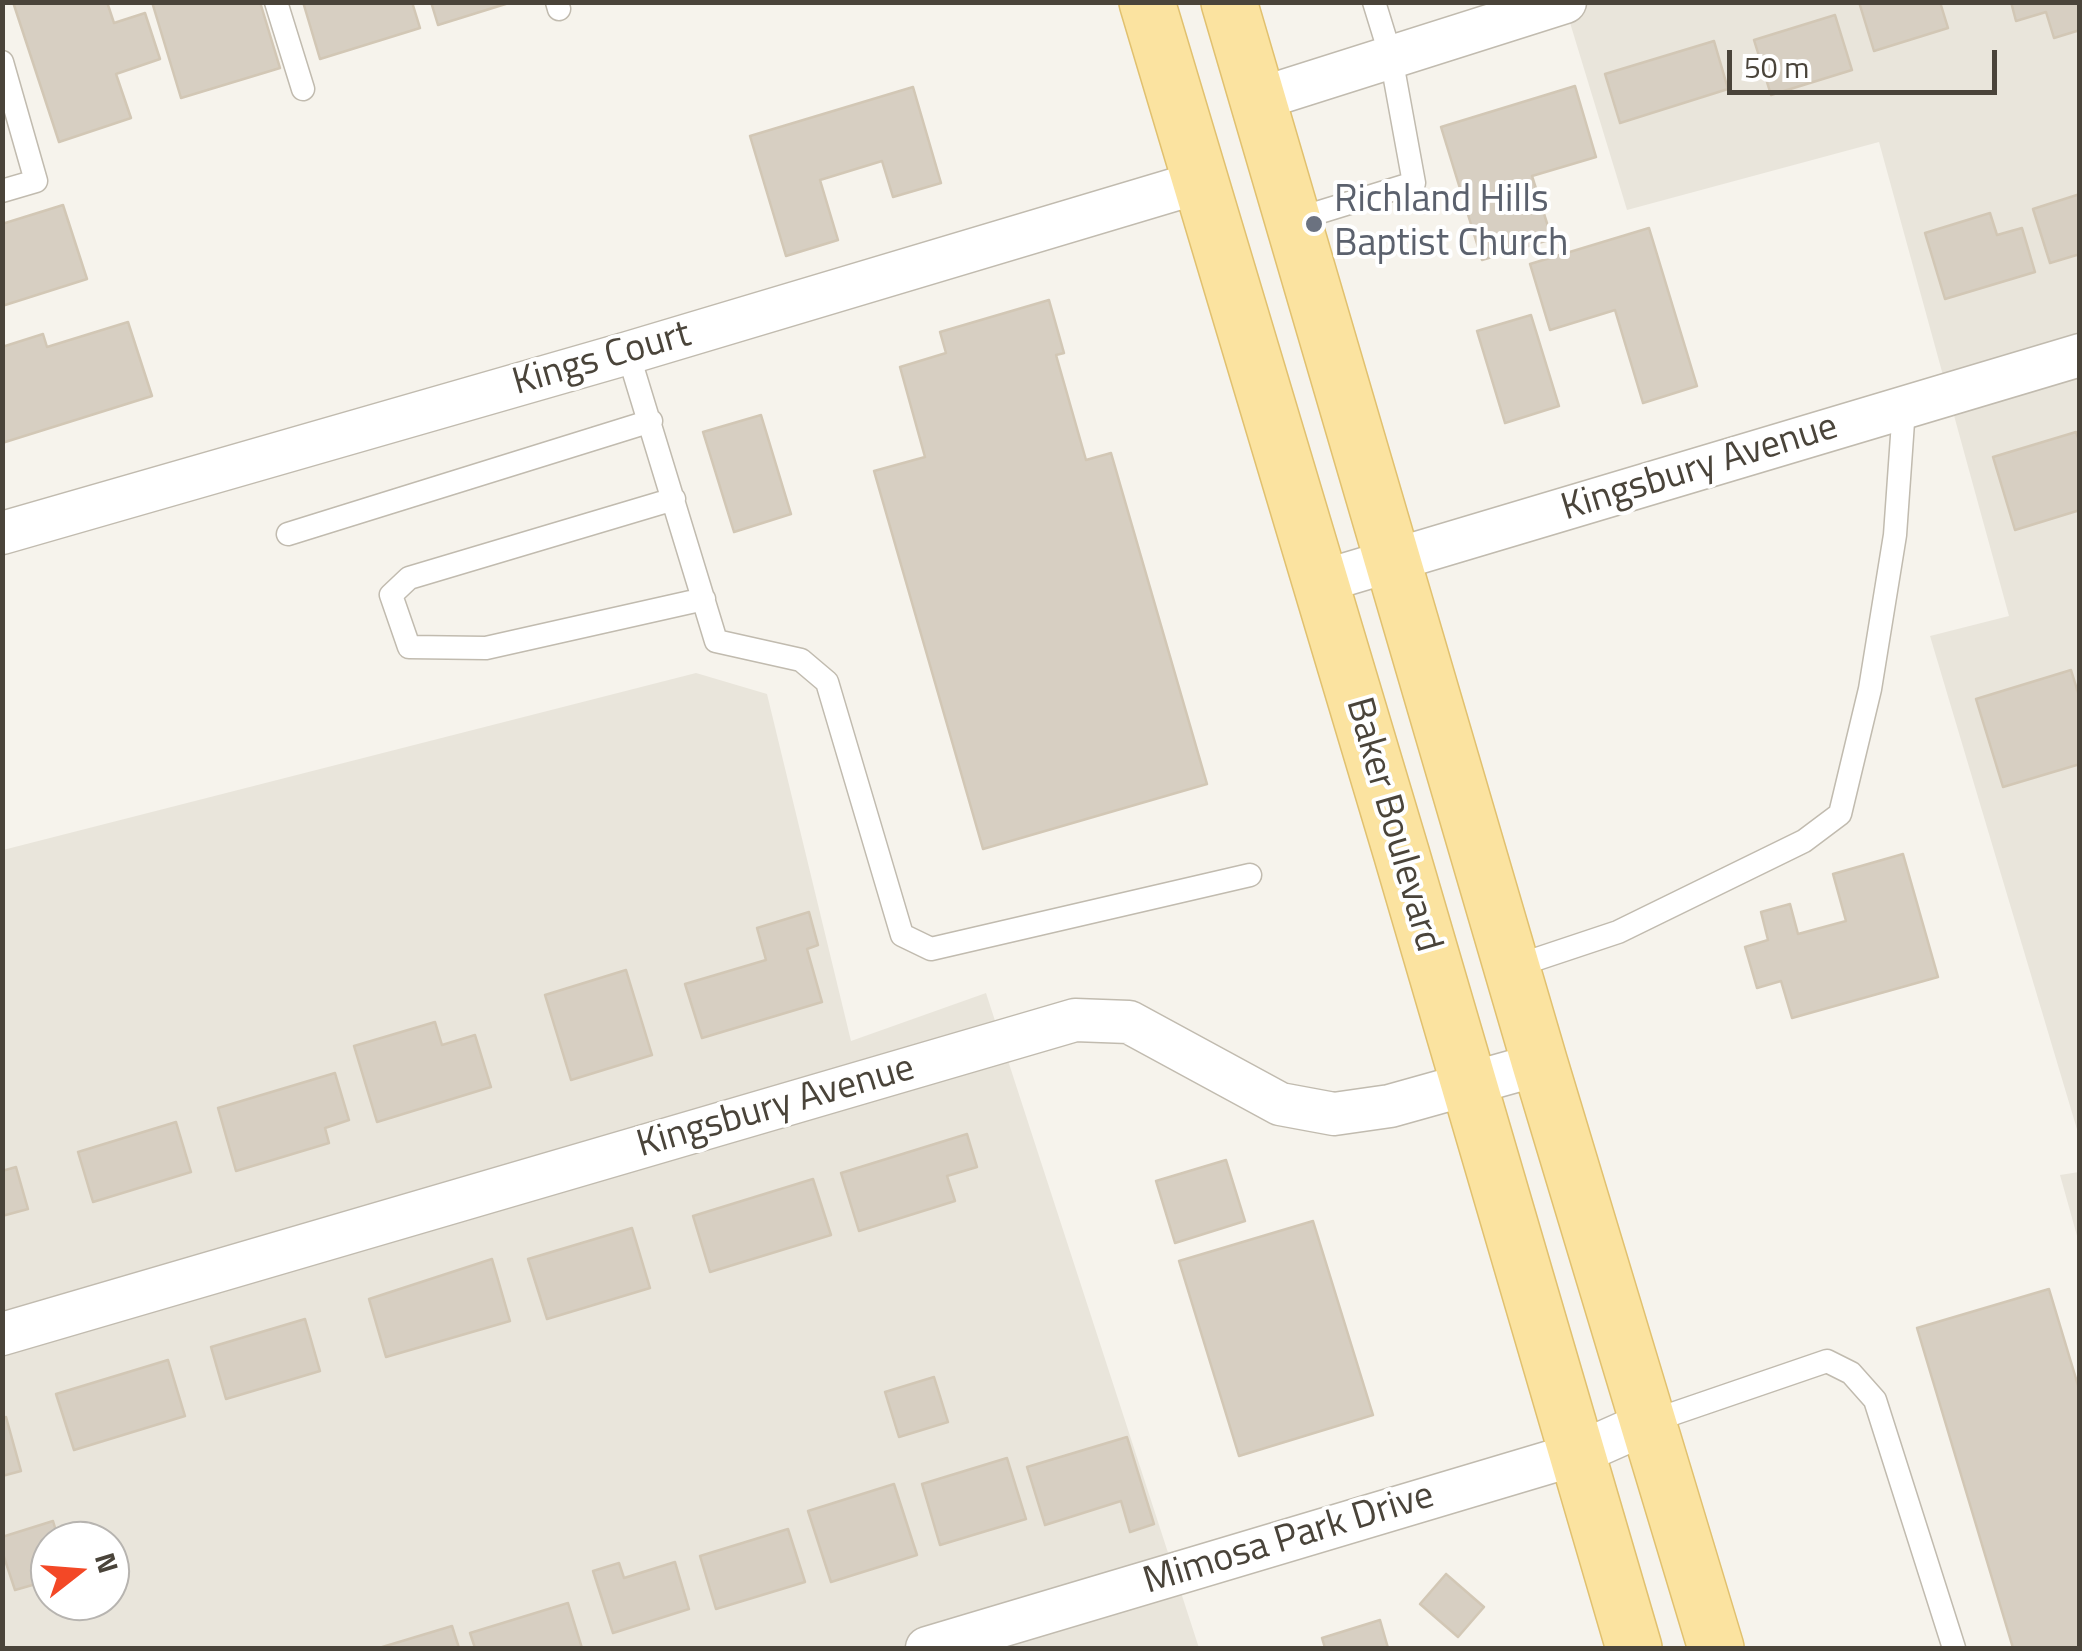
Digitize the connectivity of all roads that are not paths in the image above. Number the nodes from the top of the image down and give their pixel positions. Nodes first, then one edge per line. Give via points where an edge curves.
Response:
1 (276, 2) edge
2 (1146, 2) edge
3 (1230, 2) edge
4 (1374, 2) edge
5 (1566, 2) edge
6 (1391, 57) junction
7 (2, 62) edge
8 (303, 89) dead end
9 (1258, 99) junction
10 (1200, 182) junction
11 (2, 191) edge
12 (1294, 220) junction
13 (628, 353) junction
14 (2080, 355) edge
15 (1904, 408) junction
16 (651, 421) junction
17 (674, 499) junction
18 (2, 534) edge
19 (288, 534) dead end
20 (1392, 562) junction
21 (1320, 582) junction
22 (704, 599) junction
23 (1250, 874) dead end
24 (1513, 967) junction
25 (1540, 1064) junction
26 (1468, 1084) junction
27 (2, 1334) edge
28 (1648, 1422) junction
29 (1576, 1454) junction
30 (927, 1648) edge
31 (1634, 1648) edge
32 (1716, 1648) edge
33 (1954, 1648) edge

1 - 8 lane
2 - 10 main road, Baker Boulevard
3 - 9 main road, Baker Boulevard
4 - 6 lane
5 - 6 street
6 - 9 street
6 - 12 lane via 1414,183
7 - 11 lane via 36,181
9 - 12 main road, Baker Boulevard
10 - 13 street, Kings Court
10 - 21 main road, Baker Boulevard
12 - 20 main road, Baker Boulevard
13 - 16 lane
13 - 18 street, Kings Court
14 - 15 street, Kingsbury Avenue
15 - 20 street, Kingsbury Avenue
15 - 24 lane via 1895,534 1874,670 1840,814 1804,841 1618,932
16 - 17 lane
16 - 19 lane
17 - 22 lane
17 - 22 lane via 409,578 391,596 408,647 486,648
20 - 21 street, Kingsbury Avenue
20 - 24 main road, Baker Boulevard
21 - 26 main road, Baker Boulevard
22 - 23 lane via 716,640 801,660 827,682 902,935 931,949
24 - 25 main road, Baker Boulevard
25 - 26 street, Kingsbury Avenue
25 - 28 main road, Baker Boulevard
26 - 27 street, Kingsbury Avenue via 1334,1114 1280,1104 1130,1022 1075,1020
26 - 29 main road, Baker Boulevard
28 - 29 street, Mimosa Park Drive
28 - 32 main road, Baker Boulevard
28 - 33 lane via 1827,1361 1851,1373 1875,1400
29 - 30 street, Mimosa Park Drive
29 - 31 main road, Baker Boulevard

